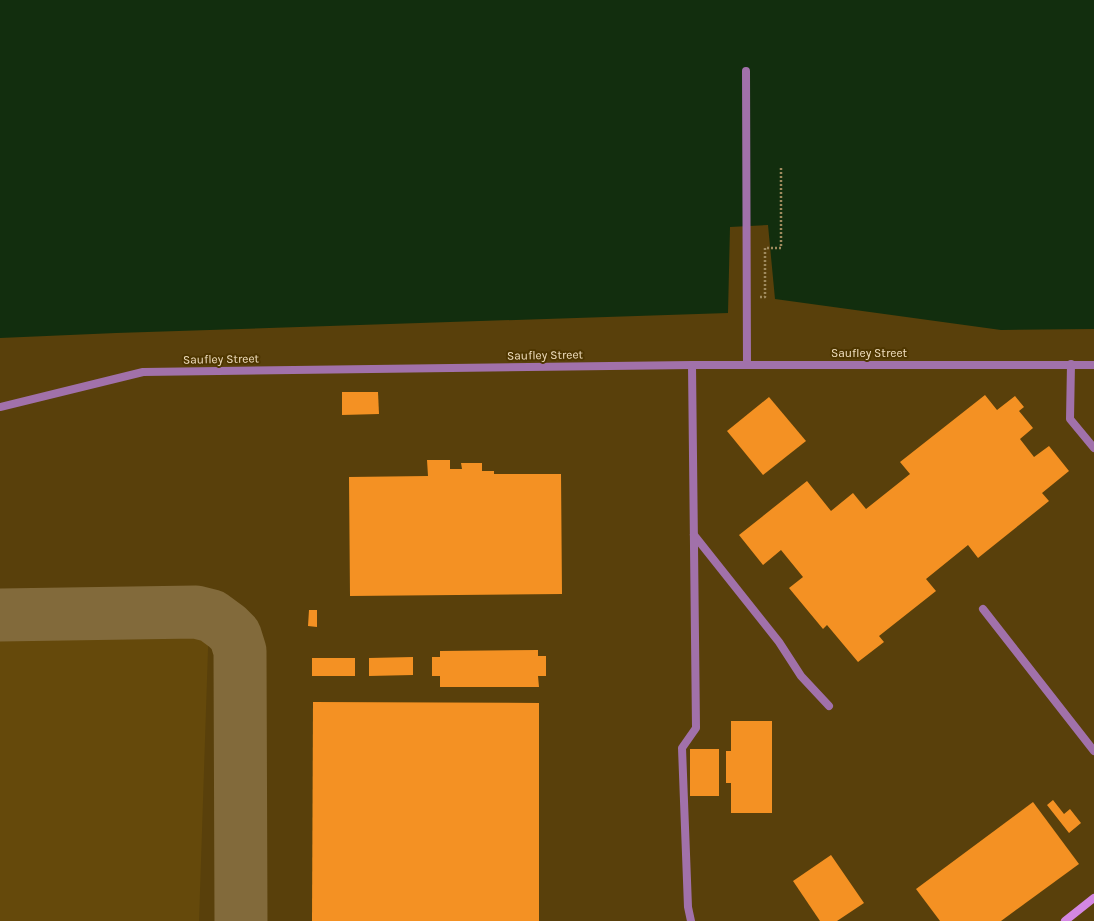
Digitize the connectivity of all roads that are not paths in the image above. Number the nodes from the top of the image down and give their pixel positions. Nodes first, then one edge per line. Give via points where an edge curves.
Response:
1 (746, 71) dead end
2 (1071, 364) junction
3 (692, 365) junction
4 (747, 365) junction
5 (1094, 365) edge
6 (0, 407) edge
7 (1094, 448) edge
8 (694, 535) junction
9 (983, 609) dead end
10 (829, 706) dead end
11 (1094, 751) edge
12 (1094, 898) edge
13 (690, 921) edge
14 (1066, 921) edge

1 - 4 street
2 - 4 street, Saufley Street
2 - 5 street, Saufley Street
2 - 7 street via 1070,419
3 - 4 street, Saufley Street
3 - 6 street, Saufley Street via 143,372
3 - 8 street
8 - 10 street via 779,642 802,676
8 - 13 street via 696,728 682,748
9 - 11 street
12 - 14 street

